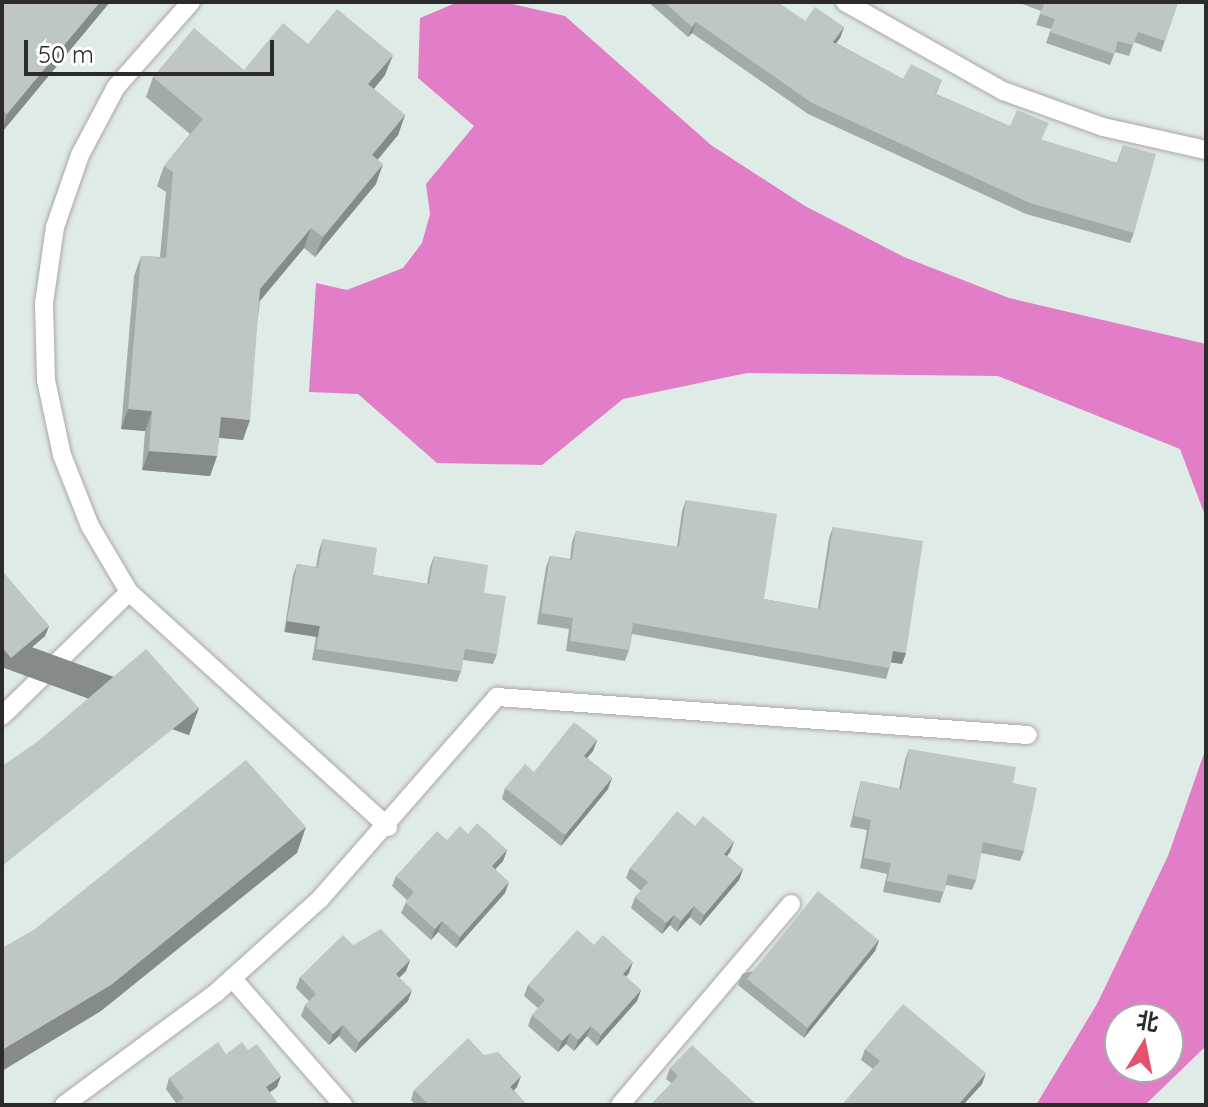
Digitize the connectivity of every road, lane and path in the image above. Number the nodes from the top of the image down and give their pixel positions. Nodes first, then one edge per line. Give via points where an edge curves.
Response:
1 (191, 2) edge
2 (845, 2) edge
3 (1206, 150) edge
4 (129, 592) junction
5 (2, 716) edge
6 (1028, 735) dead end
7 (388, 827) junction
8 (791, 904) dead end
9 (232, 978) junction
10 (64, 1105) edge
11 (343, 1105) edge
12 (620, 1105) edge

1 - 4 lane via 116,87 80,155 55,227 44,303 46,380 62,455 90,526
2 - 3 lane via 1003,91 1103,127
4 - 5 lane
4 - 7 lane
6 - 7 lane via 497,697
7 - 9 lane
8 - 12 lane
9 - 10 lane
9 - 11 lane

